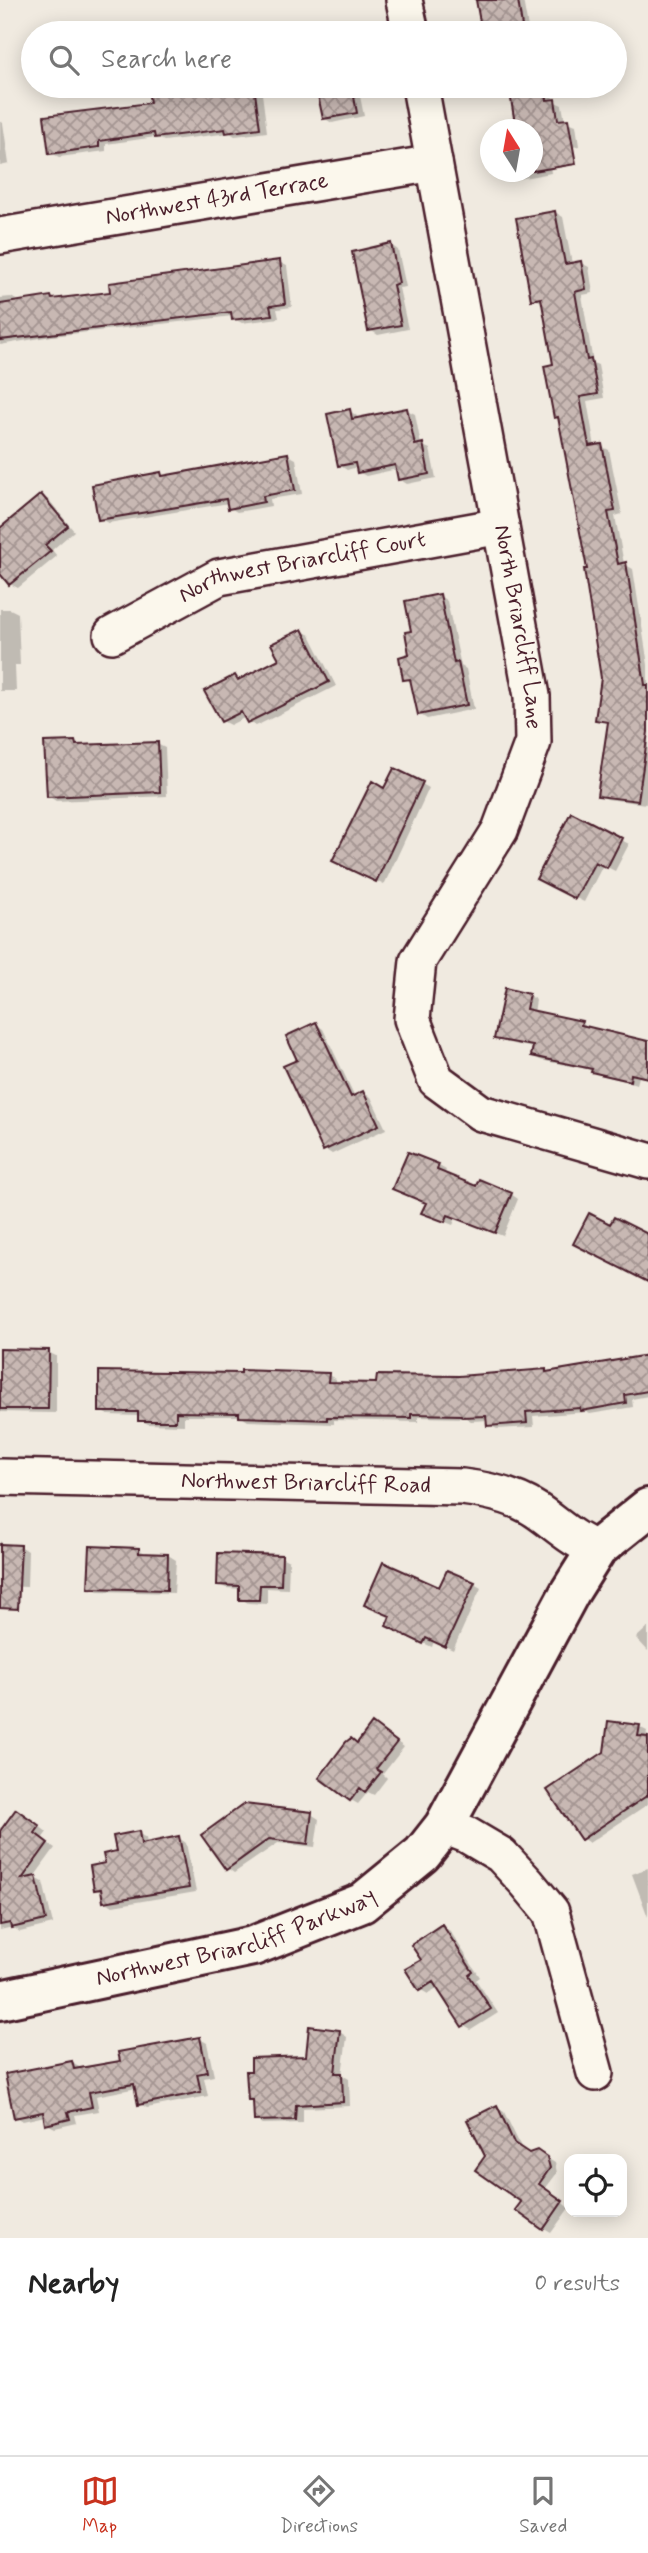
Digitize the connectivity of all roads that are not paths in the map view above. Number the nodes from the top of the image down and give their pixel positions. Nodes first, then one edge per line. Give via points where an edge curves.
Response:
1 (404, 0) edge
2 (408, 21) edge
3 (422, 98) edge
4 (434, 163) junction
5 (0, 236) edge
6 (501, 526) junction
7 (112, 635) dead end
8 (648, 1161) edge
9 (0, 1477) edge
10 (648, 1508) edge
11 (597, 1549) junction
12 (444, 1826) junction
13 (0, 2000) edge
14 (595, 2073) dead end

1 - 2 street
3 - 4 street, North Briarcliff Lane
4 - 5 street, Northwest 43rd Terrace
4 - 6 street, North Briarcliff Lane
6 - 7 street, Northwest Briarcliff Court via 219,578
6 - 8 street, North Briarcliff Lane via 532,696 533,742 500,830 418,961 412,1019 436,1080 481,1113
9 - 11 street, Northwest Briarcliff Road via 480,1489 533,1508 578,1543
10 - 11 main road, Northwest Briarcliff Parkway
11 - 12 main road, Northwest Briarcliff Parkway
12 - 13 main road, Northwest Briarcliff Parkway via 422,1854 362,1903 253,1947
12 - 14 street via 501,1855 551,1912

